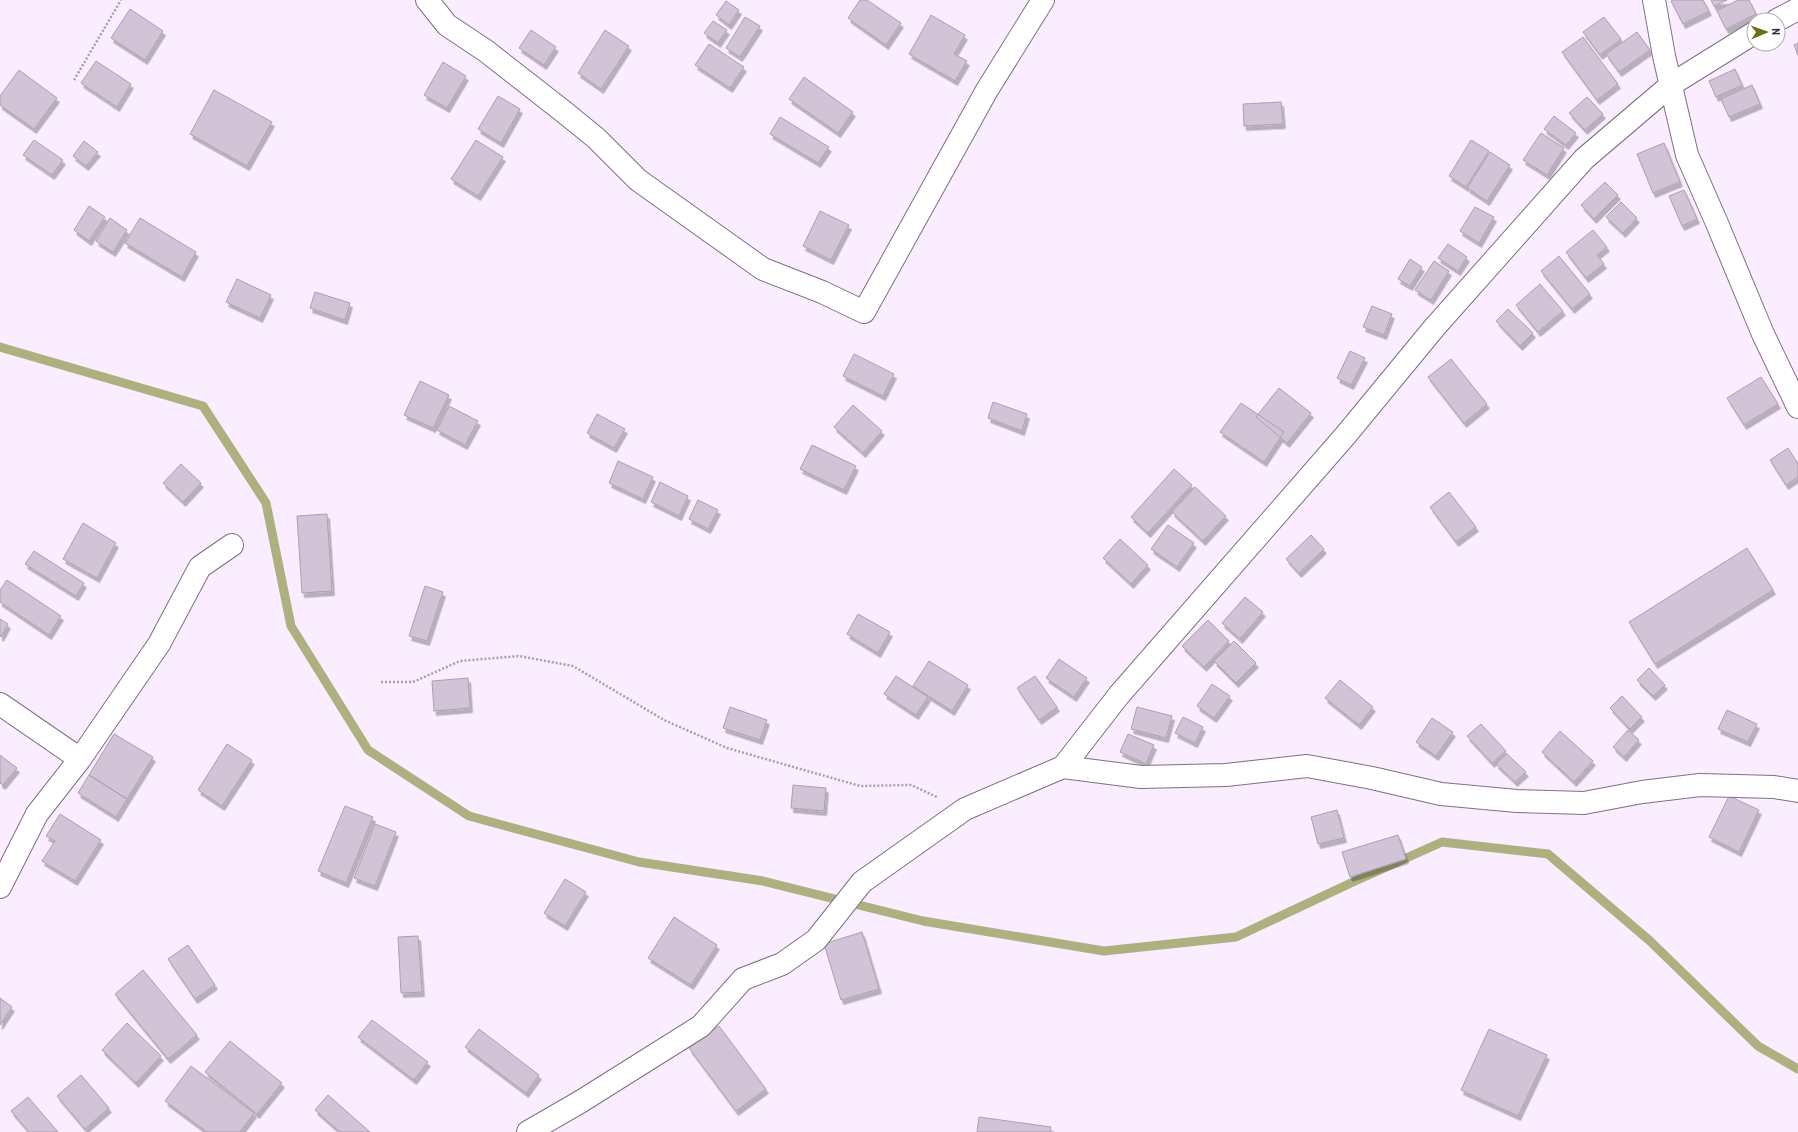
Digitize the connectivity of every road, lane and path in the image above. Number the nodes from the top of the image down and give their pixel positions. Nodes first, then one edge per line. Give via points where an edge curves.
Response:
1 (121, 0) edge
2 (427, 0) edge
3 (1042, 0) edge
4 (1654, 0) edge
5 (1798, 9) edge
6 (1786, 15) edge
7 (1746, 38) edge
8 (74, 80) dead end
9 (1672, 84) junction
10 (1798, 407) edge
11 (232, 545) dead end
12 (382, 682) dead end
13 (0, 704) edge
14 (80, 759) junction
15 (1063, 767) junction
16 (1798, 791) edge
17 (965, 809) junction
18 (0, 887) edge
19 (528, 1132) edge

1 - 8 path
2 - 3 street via 447,25 564,112 596,138 638,180 763,269 864,312 987,90
4 - 9 street
5 - 6 street
7 - 9 street
9 - 10 street via 1687,155 1763,334
9 - 15 street via 1584,159 1434,328 1345,436 1118,695
11 - 14 street via 200,567 159,644
12 - 17 path via 413,682 460,661 519,656 573,666 664,720 727,748 860,786 911,785
13 - 14 street
14 - 18 street via 38,814
15 - 16 street via 1141,777 1226,775 1307,766 1441,794 1516,802 1584,803 1700,785 1774,786
15 - 17 street
17 - 19 street via 862,882 816,940 782,964 743,979 701,1026

